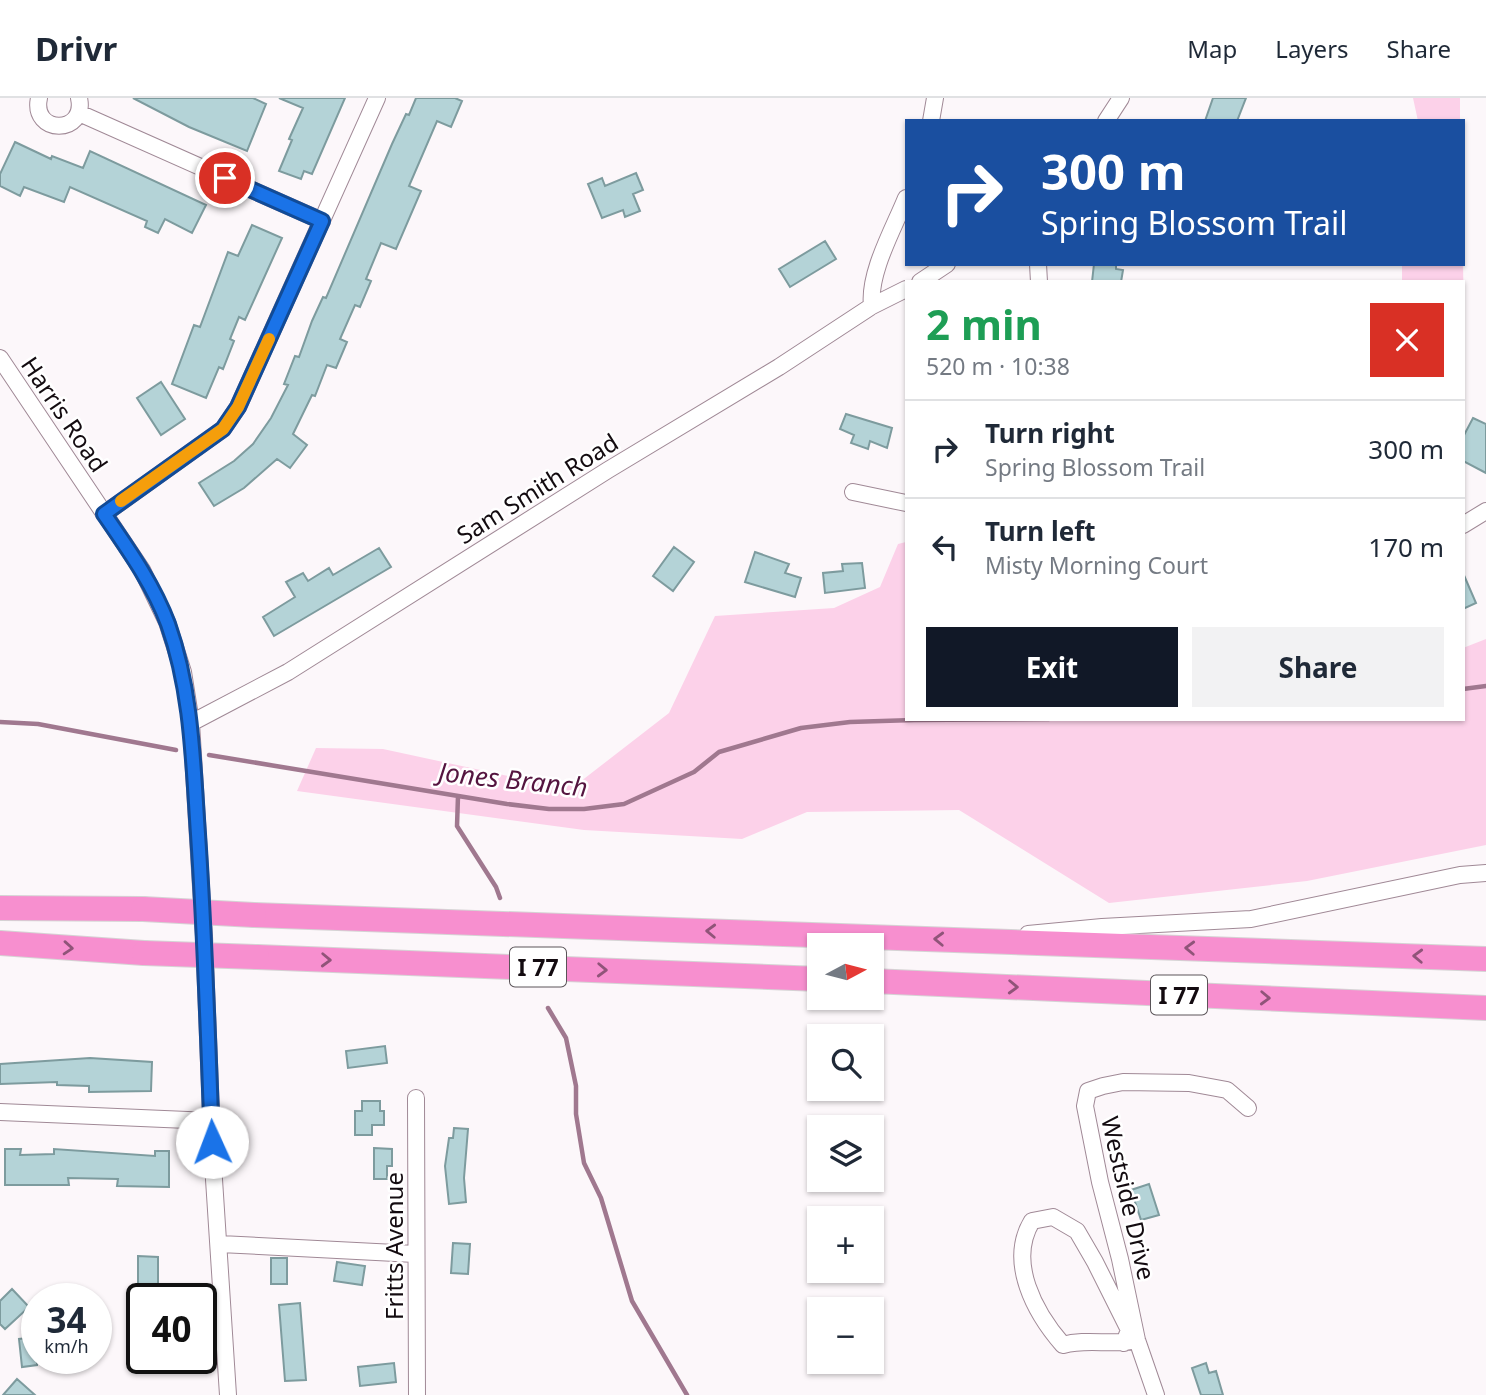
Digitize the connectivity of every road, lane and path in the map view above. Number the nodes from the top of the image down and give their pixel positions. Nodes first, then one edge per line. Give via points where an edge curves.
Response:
1 (39, 98) edge
2 (377, 98) edge
3 (935, 98) edge
4 (1121, 98) edge
5 (79, 106) edge
6 (931, 119) edge
7 (1107, 119) edge
8 (905, 200) edge
9 (322, 221) junction
10 (944, 266) edge
11 (923, 280) edge
12 (905, 290) edge
13 (872, 306) junction
14 (1, 362) edge
15 (853, 492) dead end
16 (905, 503) edge
17 (1486, 511) edge
18 (104, 514) junction
19 (1465, 524) edge
20 (191, 723) junction
21 (1486, 873) edge
22 (0, 908) edge
23 (979, 941) junction
24 (0, 943) edge
25 (1486, 959) edge
26 (807, 979) edge
27 (884, 982) edge
28 (1486, 1008) edge
29 (416, 1098) dead end
30 (1248, 1108) dead end
31 (0, 1112) edge
32 (211, 1121) junction
33 (220, 1244) junction
34 (415, 1254) junction
35 (1129, 1339) junction
36 (228, 1395) edge
37 (417, 1395) edge
38 (1156, 1395) edge

1 - 5 street via 41,116 52,125 72,122
2 - 9 street
3 - 6 street
4 - 7 street
5 - 9 street
8 - 13 street via 878,264
9 - 18 street via 238,407 223,429
10 - 11 street
12 - 13 street, Sam Smith Road
13 - 20 street, Sam Smith Road via 288,672
14 - 18 street, Harris Road
15 - 16 street
17 - 19 street
18 - 20 street, Harris Road via 142,570 167,622 183,672
20 - 32 street, Harris Road
21 - 23 street via 1251,919 1052,931
23 -> 22 highway, I 77, bridge via 143,909
25 -> 23 highway, I 77
24 -> 26 highway, I 77, bridge via 144,953
27 -> 28 highway, I 77
29 - 34 street, Fritts Avenue
30 - 35 street, Westside Drive via 1227,1090 1189,1083 1123,1082 1088,1091 1085,1107 1120,1259
31 - 32 street
32 - 33 street, Harris Road
33 - 34 street
33 - 36 street, Harris Road
34 - 37 street, Fritts Avenue
35 - 35 street via 1122,1313 1077,1231 1053,1217 1032,1222 1022,1256 1026,1282 1038,1313 1055,1336 1063,1345
35 - 38 street, Westside Drive

